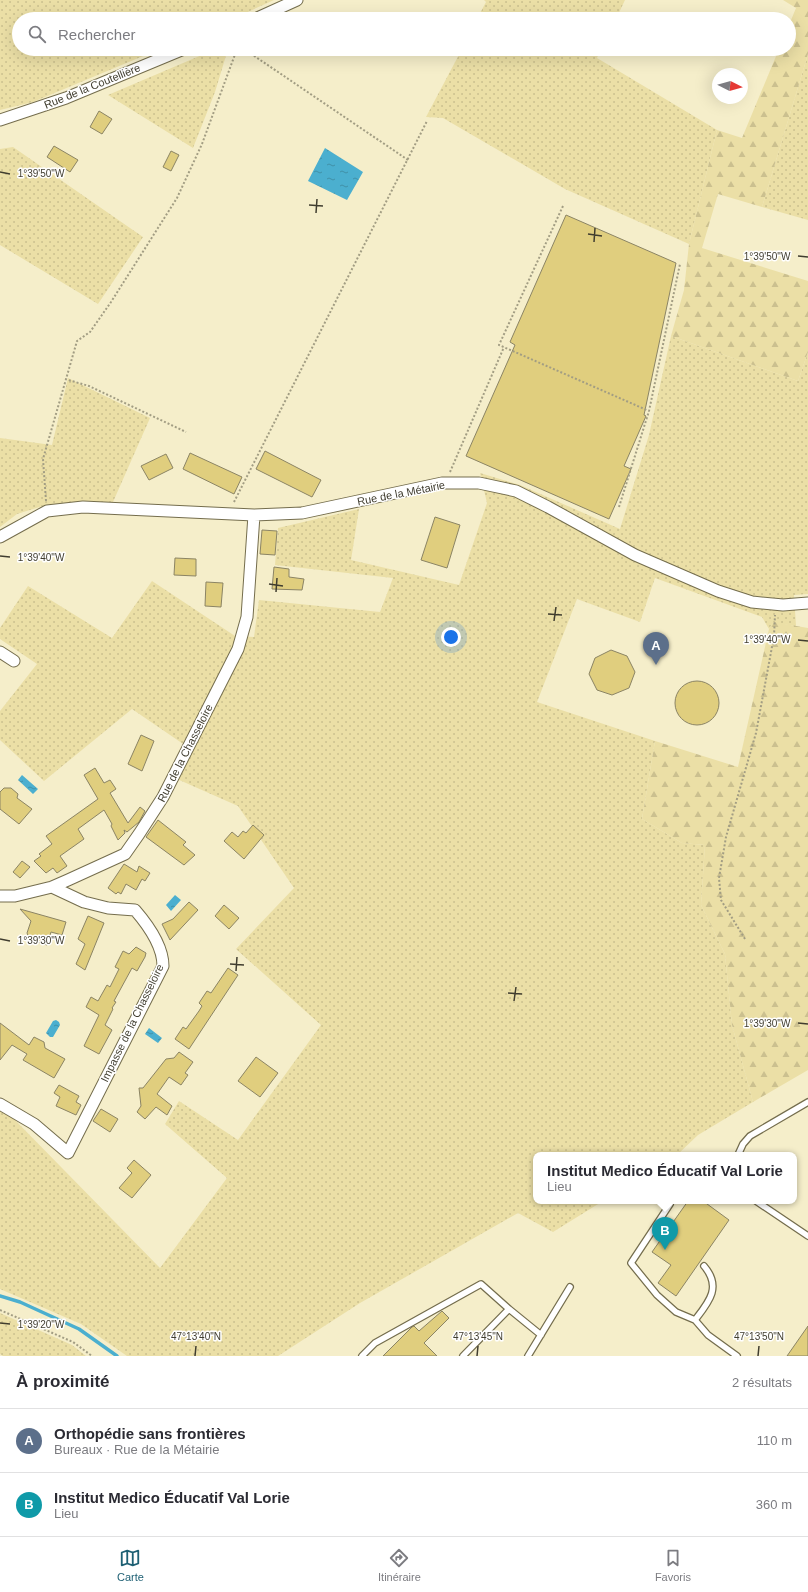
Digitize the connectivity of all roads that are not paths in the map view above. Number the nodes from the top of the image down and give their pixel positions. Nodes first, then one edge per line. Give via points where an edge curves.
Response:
1 (297, 0) edge
2 (270, 12) edge
3 (167, 56) edge
4 (0, 120) edge
5 (254, 516) junction
6 (0, 538) edge
7 (808, 603) edge
8 (0, 652) edge
9 (14, 661) dead end
10 (52, 887) junction
11 (0, 896) edge
12 (808, 1102) edge
13 (0, 1104) edge
14 (739, 1152) edge
15 (670, 1204) dead end
16 (760, 1204) edge
17 (808, 1236) edge
18 (704, 1266) dead end
19 (570, 1287) dead end
20 (509, 1309) junction
21 (694, 1320) junction
22 (541, 1335) junction
23 (362, 1356) edge
24 (463, 1356) edge
25 (528, 1356) edge
26 (737, 1356) edge

1 - 2 street
3 - 4 street, Rue de la Coutellière via 66,98
5 - 6 street, Rue de la Métairie via 119,508 47,511
5 - 7 street, Rue de la Métairie via 302,513 442,483 479,483 516,492 635,555 718,591 752,602
5 - 10 street, Rue de la Chasseloire via 247,617 238,649 163,797 125,854
8 - 9 street
10 - 11 street, Rue de la Chasseloire via 15,896
10 - 13 street, Impasse de la Chasseloire via 84,902 108,908 136,910 145,921 163,955 163,966 68,1153 34,1124
12 - 14 lane via 750,1136
15 - 21 lane via 631,1263 657,1296 676,1312
16 - 17 lane
18 - 21 lane via 711,1273 714,1282 712,1295
19 - 22 lane
20 - 22 lane
20 - 23 lane via 481,1284 375,1343
20 - 24 lane
21 - 26 lane via 708,1336
22 - 25 lane

